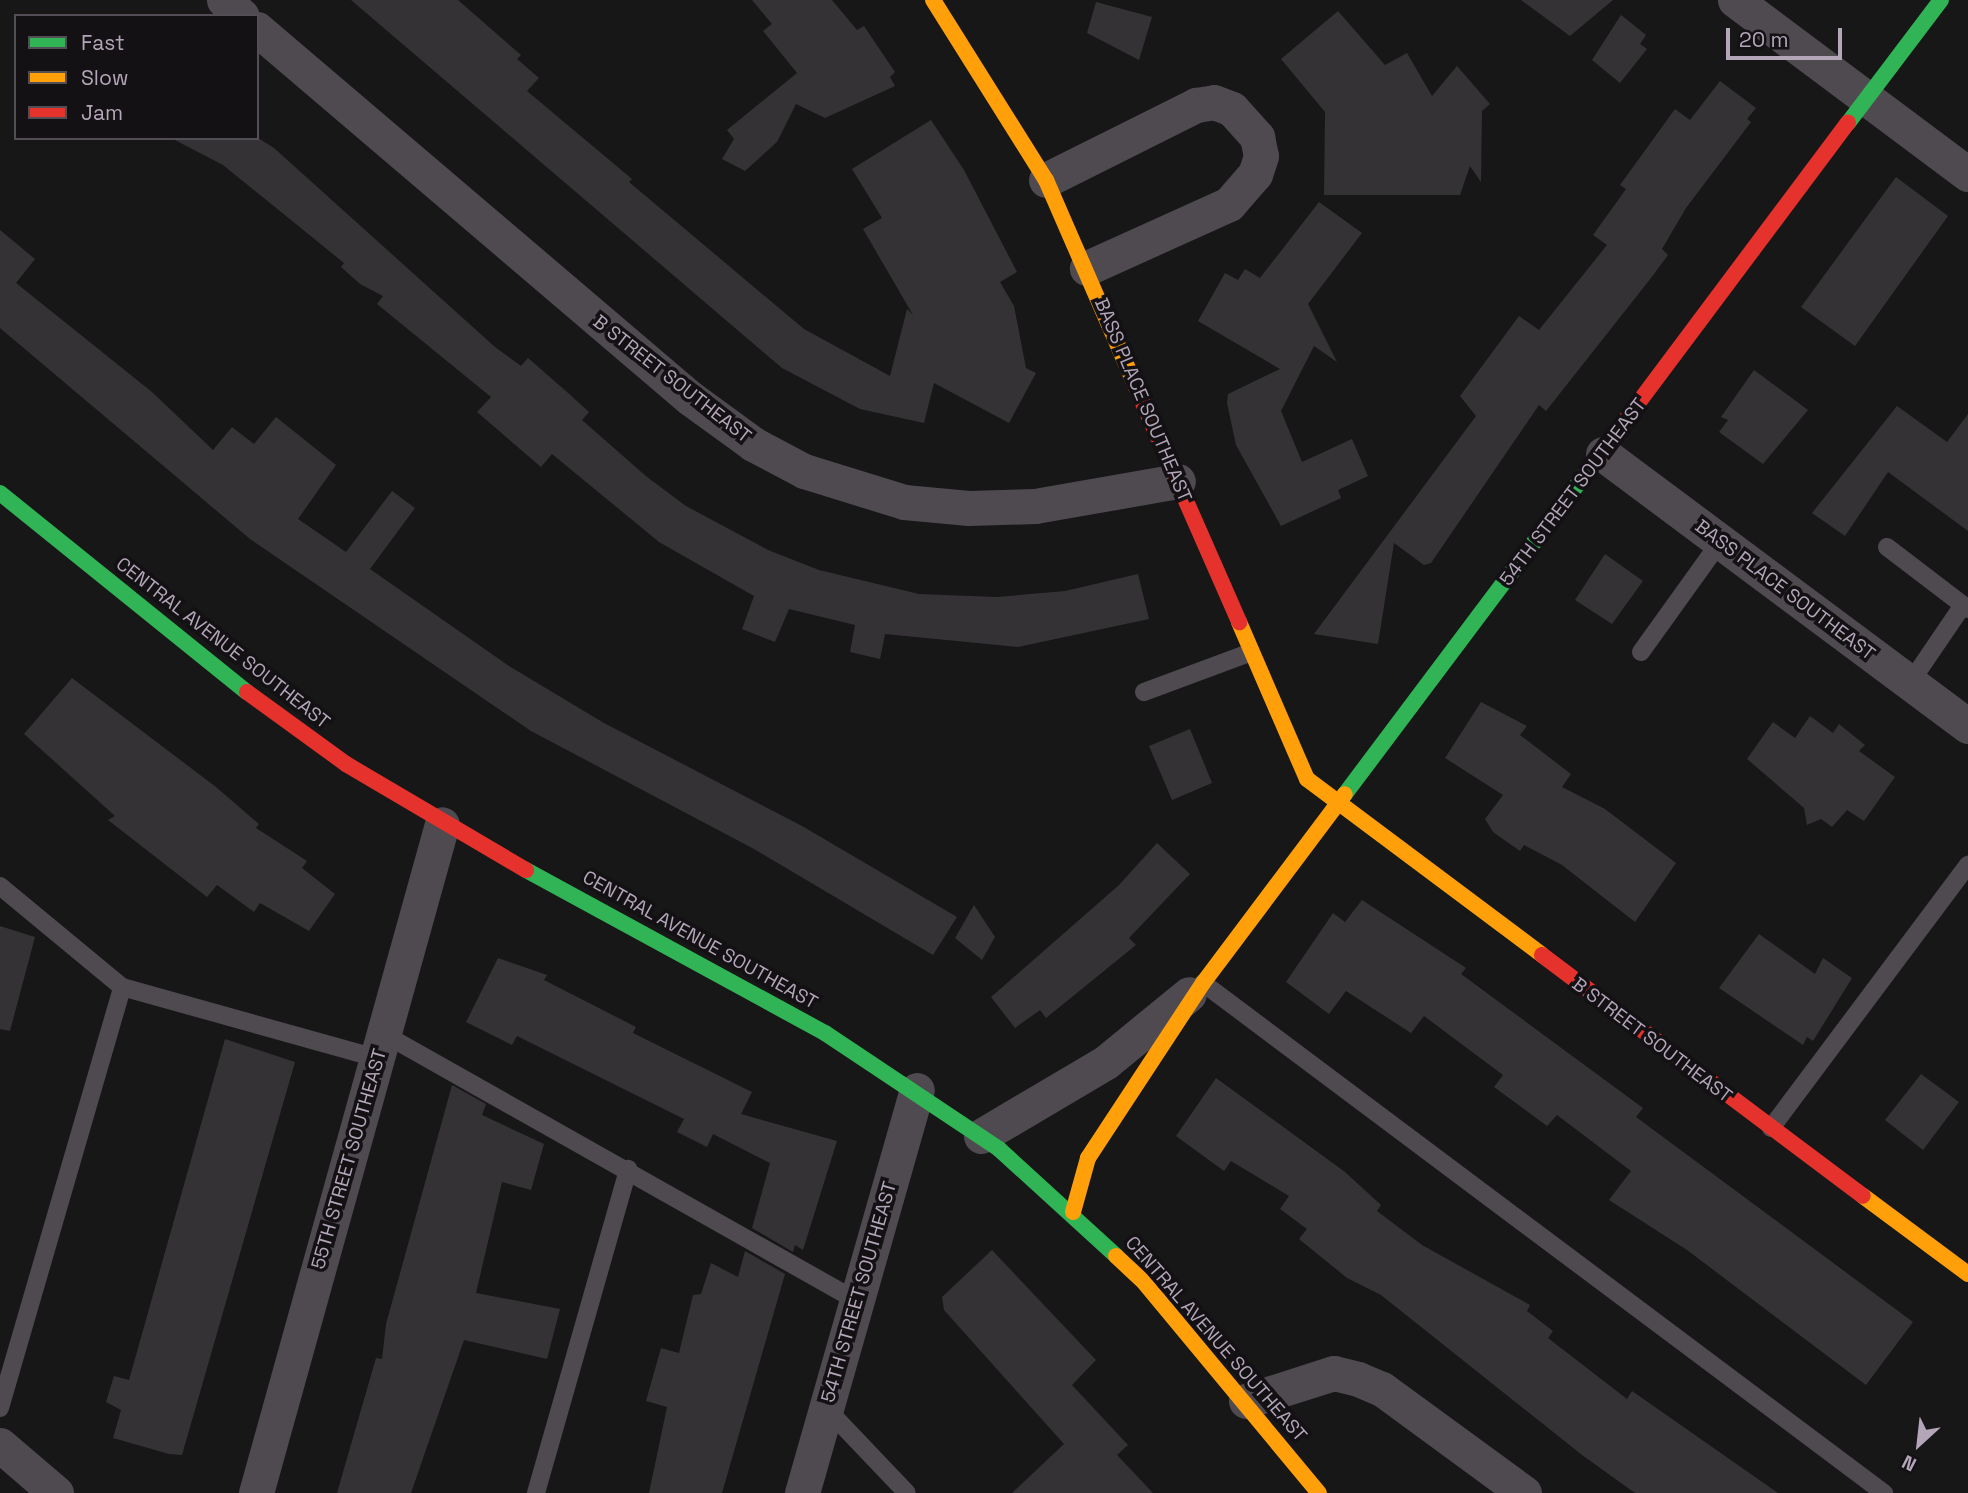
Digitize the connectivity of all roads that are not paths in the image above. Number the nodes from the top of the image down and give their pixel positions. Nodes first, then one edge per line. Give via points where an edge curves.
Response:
1 (224, 0) edge
2 (933, 0) edge
3 (1734, 0) edge
4 (1941, 0) edge
5 (240, 14) edge
6 (259, 31) edge
7 (1867, 99) junction
8 (1968, 174) edge
9 (1046, 180) junction
10 (1087, 268) junction
11 (1603, 454) junction
12 (1178, 481) junction
13 (0, 493) edge
14 (1720, 542) junction
15 (1887, 547) dead end
16 (1966, 607) edge
17 (1641, 652) dead end
18 (1249, 653) junction
19 (1910, 683) junction
20 (1144, 692) dead end
21 (1968, 726) edge
22 (1337, 806) junction
23 (442, 824) junction
24 (1968, 865) edge
25 (0, 886) edge
26 (1203, 982) junction
27 (122, 987) junction
28 (381, 1046) junction
29 (917, 1090) junction
30 (1771, 1128) junction
31 (981, 1136) junction
32 (628, 1169) junction
33 (1073, 1212) junction
34 (1968, 1274) edge
35 (857, 1301) junction
36 (1246, 1401) junction
37 (0, 1408) edge
38 (826, 1408) junction
39 (0, 1445) edge
40 (56, 1493) edge
41 (256, 1493) edge
42 (536, 1493) edge
43 (802, 1493) edge
44 (907, 1493) edge
45 (1320, 1493) edge
46 (1524, 1493) edge
47 (1884, 1493) edge

1 - 5 street
2 - 9 street, BASS PLACE SOUTHEAST via 981,67
3 - 7 street
4 - 7 street, 54TH STREET SOUTHEAST
6 - 12 street, B STREET SOUTHEAST via 690,398 804,471 904,502 969,508 1035,506
7 - 8 street
7 - 11 street, 54TH STREET SOUTHEAST
9 - 10 street, BASS PLACE SOUTHEAST
9 - 10 street via 1196,104 1214,102 1231,109 1257,137 1261,156 1255,174 1229,204
10 - 12 street, BASS PLACE SOUTHEAST
11 - 14 street, BASS PLACE SOUTHEAST
11 - 22 street, 54TH STREET SOUTHEAST
12 - 18 street, BASS PLACE SOUTHEAST
13 - 23 street, CENTRAL AVENUE SOUTHEAST via 234,682 346,764
14 - 17 lane
14 - 19 street, BASS PLACE SOUTHEAST
15 - 16 lane
16 - 19 lane
18 - 20 lane
18 - 22 street, BASS PLACE SOUTHEAST via 1299,766
19 - 21 street, BASS PLACE SOUTHEAST
22 - 26 street, 54TH STREET SOUTHEAST
22 - 30 street, B STREET SOUTHEAST
23 - 28 street, 55TH STREET SOUTHEAST
23 - 29 street, CENTRAL AVENUE SOUTHEAST via 711,968
24 - 30 lane
25 - 27 lane
26 - 31 street, 54TH STREET SOUTHEAST via 1106,1062
26 - 33 street, 54TH STREET SOUTHEAST via 1088,1158
26 - 47 lane
27 - 28 lane
27 - 37 lane
28 - 32 lane
28 - 41 street, 55TH STREET SOUTHEAST
29 - 31 street, CENTRAL AVENUE SOUTHEAST
29 - 35 street, 54TH STREET SOUTHEAST
30 - 34 street, B STREET SOUTHEAST
31 - 33 street, CENTRAL AVENUE SOUTHEAST
32 - 35 lane
32 - 42 lane
33 - 36 street, CENTRAL AVENUE SOUTHEAST via 1142,1280
35 - 38 street, 54TH STREET SOUTHEAST
36 - 45 street, CENTRAL AVENUE SOUTHEAST
36 - 46 street via 1334,1373 1358,1379 1394,1397
38 - 43 street, 54TH STREET SOUTHEAST
38 - 44 lane
39 - 40 street

